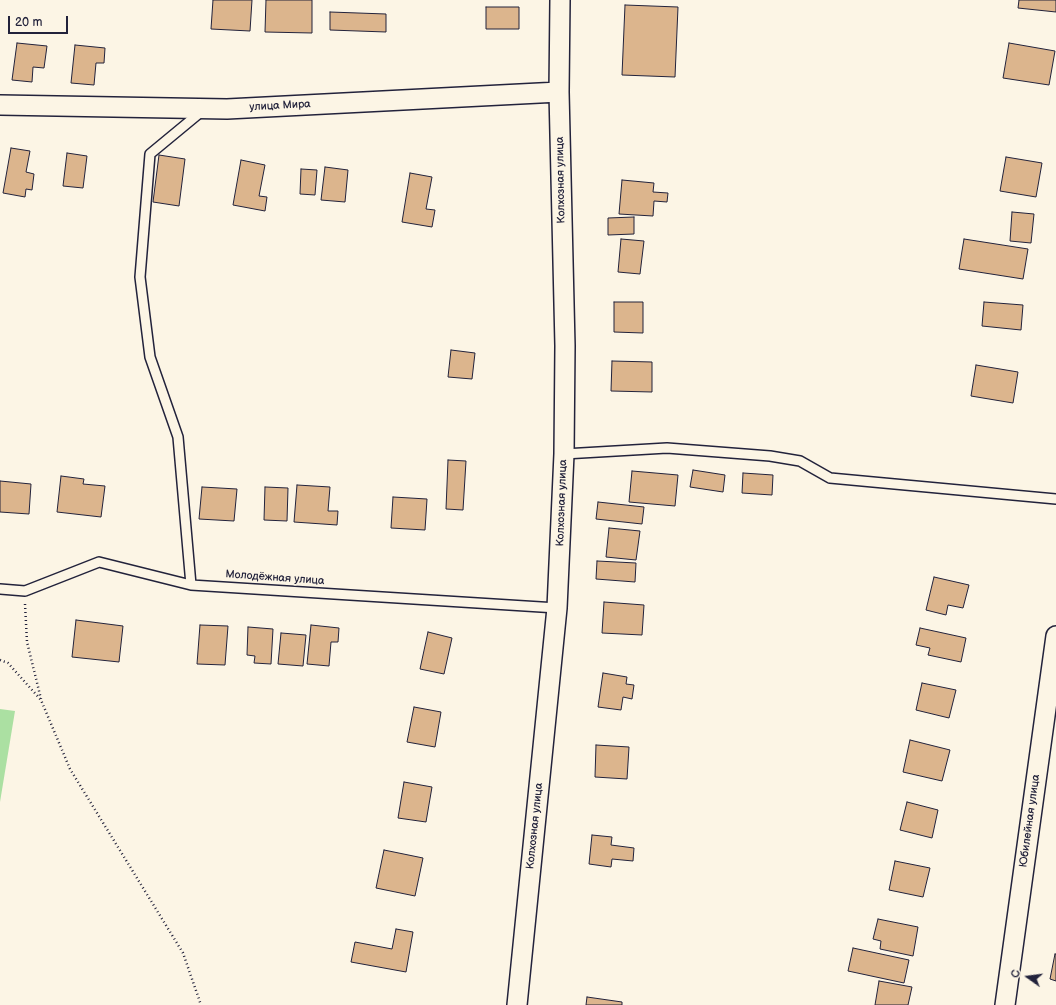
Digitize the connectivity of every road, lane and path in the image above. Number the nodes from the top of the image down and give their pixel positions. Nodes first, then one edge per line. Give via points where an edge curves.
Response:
1 (560, 0) edge
2 (559, 92) junction
3 (0, 105) edge
4 (205, 108) junction
5 (564, 454) junction
6 (1056, 499) edge
7 (191, 585) junction
8 (0, 589) edge
9 (25, 591) junction
10 (557, 608) junction
11 (1056, 636) edge
12 (0, 660) edge
13 (41, 700) junction
14 (201, 1005) edge
15 (517, 1005) edge
16 (1005, 1005) edge

1 - 2 street, Колхозная улица
2 - 4 street, улица Мира
2 - 5 street, Колхозная улица via 565,346
3 - 4 street, улица Мира
4 - 7 lane via 150,154 140,277 150,357 178,437
5 - 6 lane via 667,448 770,456 800,461 830,478
5 - 10 street, Колхозная улица
7 - 9 lane, Молодёжная улица via 99,562
7 - 10 lane, Молодёжная улица
8 - 9 lane, Молодёжная улица
9 - 13 path via 27,642
10 - 15 street, Колхозная улица
11 - 16 street, Юбилейная улица
12 - 13 path via 8,663
13 - 14 path via 70,769 183,953

